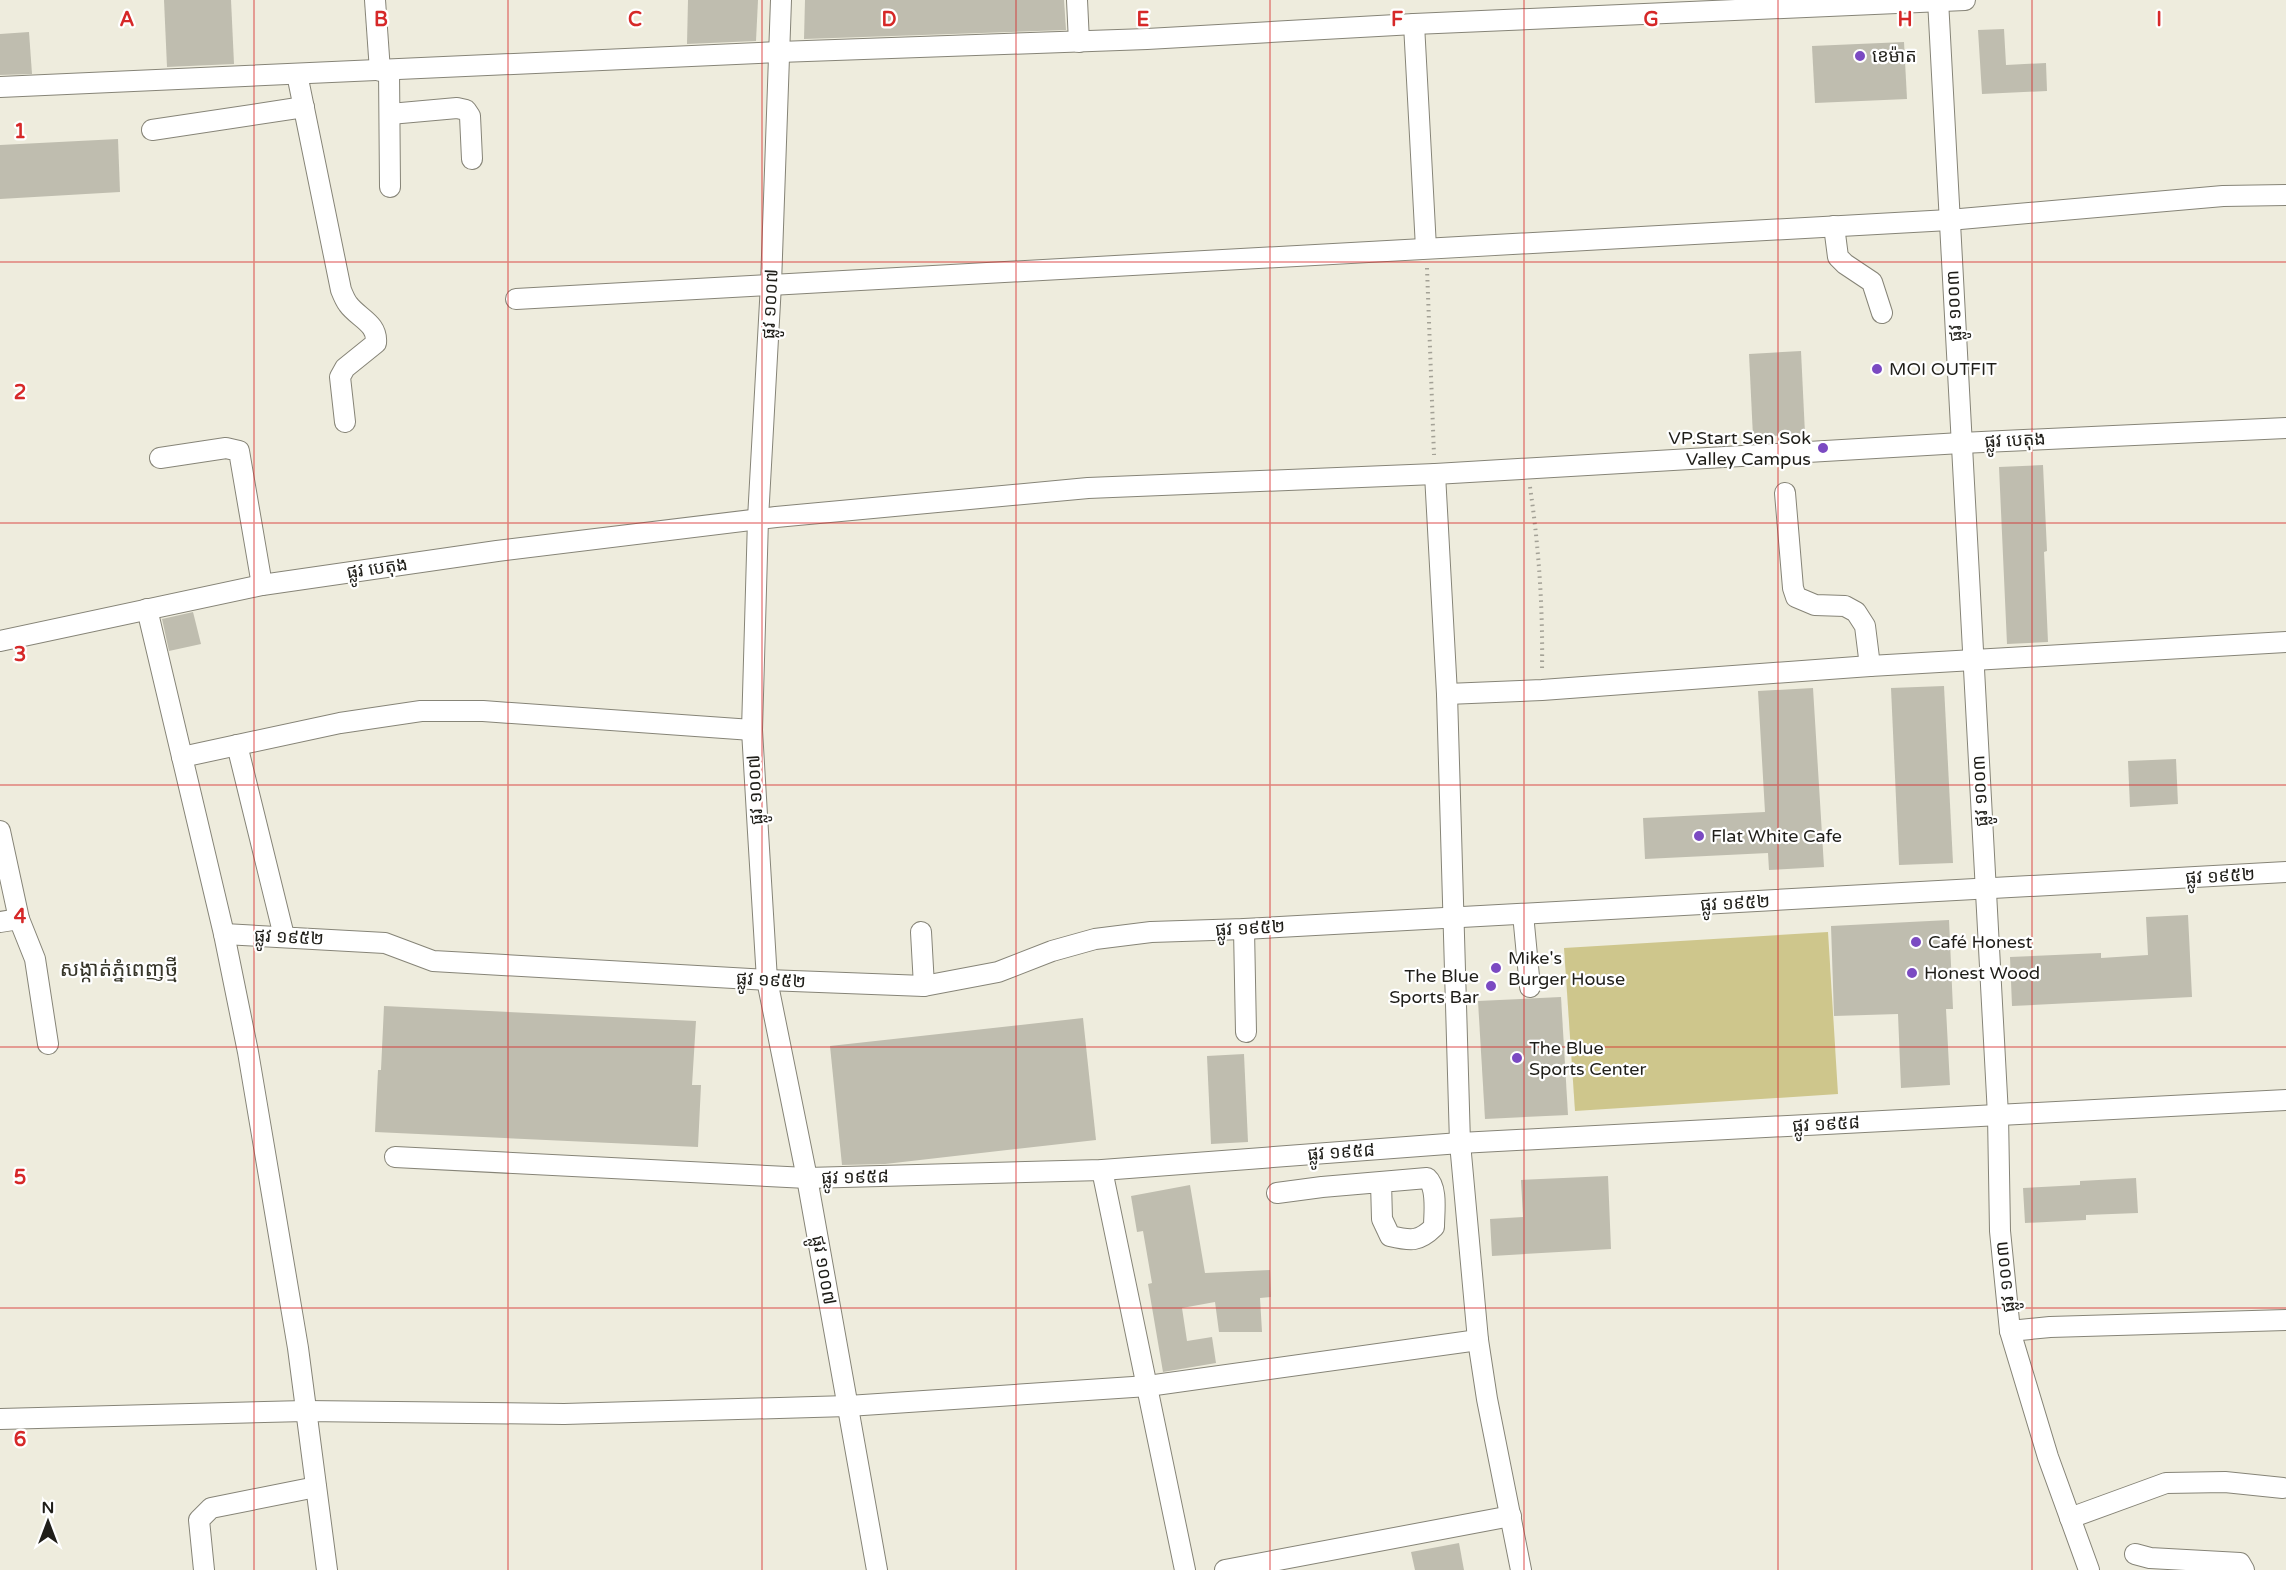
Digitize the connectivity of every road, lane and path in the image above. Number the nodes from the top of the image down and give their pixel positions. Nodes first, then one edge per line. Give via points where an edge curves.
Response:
1 (375, 0) edge
2 (781, 0) edge
3 (1077, 0) edge
4 (1965, 0) edge
5 (1938, 1) edge
6 (1414, 24) junction
7 (1079, 42) junction
8 (779, 52) junction
9 (385, 70) junction
10 (297, 74) junction
11 (0, 87) edge
12 (304, 107) junction
13 (390, 114) junction
14 (152, 130) dead end
15 (472, 159) dead end
16 (390, 187) dead end
17 (2286, 195) edge
18 (1949, 220) junction
19 (1834, 226) junction
20 (1426, 248) junction
21 (771, 284) junction
22 (516, 299) dead end
23 (1882, 313) dead end
24 (345, 422) dead end
25 (2286, 428) edge
26 (1961, 443) junction
27 (160, 458) dead end
28 (1527, 469) junction
29 (1435, 474) junction
30 (1785, 493) dead end
31 (758, 519) junction
32 (262, 585) junction
33 (147, 609) junction
34 (0, 641) edge
35 (2286, 642) edge
36 (1973, 661) junction
37 (1870, 666) junction
38 (1542, 690) junction
39 (1447, 694) junction
40 (752, 730) junction
41 (237, 745) junction
42 (182, 757) junction
43 (0, 831) edge
44 (2286, 872) edge
45 (1986, 890) junction
46 (1522, 914) junction
47 (1454, 918) junction
48 (9, 921) edge
49 (1244, 929) junction
50 (921, 932) dead end
51 (224, 934) junction
52 (284, 936) junction
53 (768, 980) junction
54 (924, 986) junction
55 (1530, 987) dead end
56 (1246, 1032) dead end
57 (48, 1044) dead end
58 (2286, 1100) edge
59 (1998, 1115) junction
60 (1460, 1143) junction
61 (1318, 1154) junction
62 (395, 1157) dead end
63 (1102, 1170) junction
64 (807, 1178) junction
65 (1381, 1182) dead end
66 (1322, 1187) junction
67 (1277, 1193) dead end
68 (2286, 1320) edge
69 (2010, 1331) junction
70 (1478, 1340) junction
71 (1148, 1386) junction
72 (848, 1406) junction
73 (305, 1411) junction
74 (0, 1419) edge
75 (316, 1487) junction
76 (2283, 1488) dead end
77 (1511, 1516) junction
78 (2070, 1518) junction
79 (2135, 1554) dead end
80 (204, 1570) edge
81 (327, 1570) edge
82 (877, 1570) edge
83 (1185, 1570) edge
84 (1225, 1570) edge
85 (1521, 1570) edge
86 (2089, 1570) edge
87 (2244, 1570) edge

1 - 9 street
2 - 8 street, ផ្លូវ ១០០៧
3 - 7 street
4 - 5 street
5 - 6 street
5 - 18 street, ផ្លូវ ១០០៣
6 - 7 street
6 - 20 street
7 - 8 street
8 - 9 street
8 - 21 street, ផ្លូវ ១០០៧
9 - 10 street
9 - 13 street
10 - 11 street
10 - 12 street
12 - 14 street
12 - 24 street via 341,290 347,303 377,334 376,343 345,368 340,377
13 - 15 street via 466,110 470,116
13 - 16 street
17 - 18 street via 2223,196
18 - 19 street
18 - 26 street, ផ្លូវ ១០០៣
19 - 20 street
19 - 23 street via 1838,257 1872,282
20 - 21 street
20 - 29 path
21 - 22 street
21 - 31 street, ផ្លូវ ១០០៧
25 - 26 street, ផ្លូវ បេតុង
26 - 28 street, ផ្លូវ បេតុង
26 - 36 street, ផ្លូវ ១០០៣
27 - 32 street via 226,448 239,451
28 - 29 street, ផ្លូវ បេតុង
28 - 38 path via 1543,618
29 - 31 street, ផ្លូវ បេតុង via 1088,488
29 - 39 street
30 - 37 street via 1796,597 1815,604 1845,606 1856,612 1864,626
31 - 32 street, ផ្លូវ បេតុង
31 - 40 street, ផ្លូវ ១០០៧
32 - 33 street, ផ្លូវ បេតុង
33 - 34 street, ផ្លូវ បេតុង
33 - 42 street
35 - 36 street
36 - 37 street
36 - 45 street, ផ្លូវ ១០០៣
37 - 38 street
38 - 39 street
39 - 47 street
40 - 41 street via 483,711 421,711
40 - 53 street, ផ្លូវ ១០០៧
41 - 42 street
41 - 52 street
42 - 51 street
43 - 48 street
44 - 45 street, ផ្លូវ ១៩៥២
45 - 46 street, ផ្លូវ ១៩៥២
45 - 59 street, ផ្លូវ ១០០៣
46 - 47 street, ផ្លូវ ១៩៥២
46 - 55 street
47 - 49 street, ផ្លូវ ១៩៥២
47 - 60 street
48 - 57 street via 35,959
49 - 54 street, ផ្លូវ ១៩៥២ via 1151,932 1095,939 998,972
49 - 56 street
50 - 54 street
51 - 52 street, ផ្លូវ ១៩៥២
51 - 73 street via 248,1052
52 - 53 street, ផ្លូវ ១៩៥២ via 385,943 433,961
53 - 54 street, ផ្លូវ ១៩៥២
53 - 64 street, ផ្លូវ ១០០៧
58 - 59 street, ផ្លូវ ១៩៥៨
59 - 60 street, ផ្លូវ ១៩៥៨
59 - 69 street, ផ្លូវ ១០០៣ via 2000,1231
60 - 61 street, ផ្លូវ ១៩៥៨
60 - 70 street
61 - 63 street, ផ្លូវ ១៩៥៨
61 - 66 street
62 - 64 street, ផ្លូវ ១៩៥៨
63 - 64 street, ផ្លូវ ១៩៥៨
63 - 71 street
64 - 72 street, ផ្លូវ ១០០៧
65 - 66 street
66 - 67 street
68 - 69 street
69 - 78 street, ផ្លូវ ១០០៣
70 - 71 street
70 - 77 street via 1486,1399
71 - 72 street
71 - 83 street
72 - 73 street via 564,1414
72 - 82 street, ផ្លូវ ១០០៧
73 - 74 street
73 - 75 street
75 - 80 street via 211,1508 199,1520
75 - 81 street
76 - 78 street via 2224,1482 2166,1483
77 - 84 street
77 - 85 street
78 - 86 street, ផ្លូវ ១០០៣
79 - 87 street via 2240,1563

